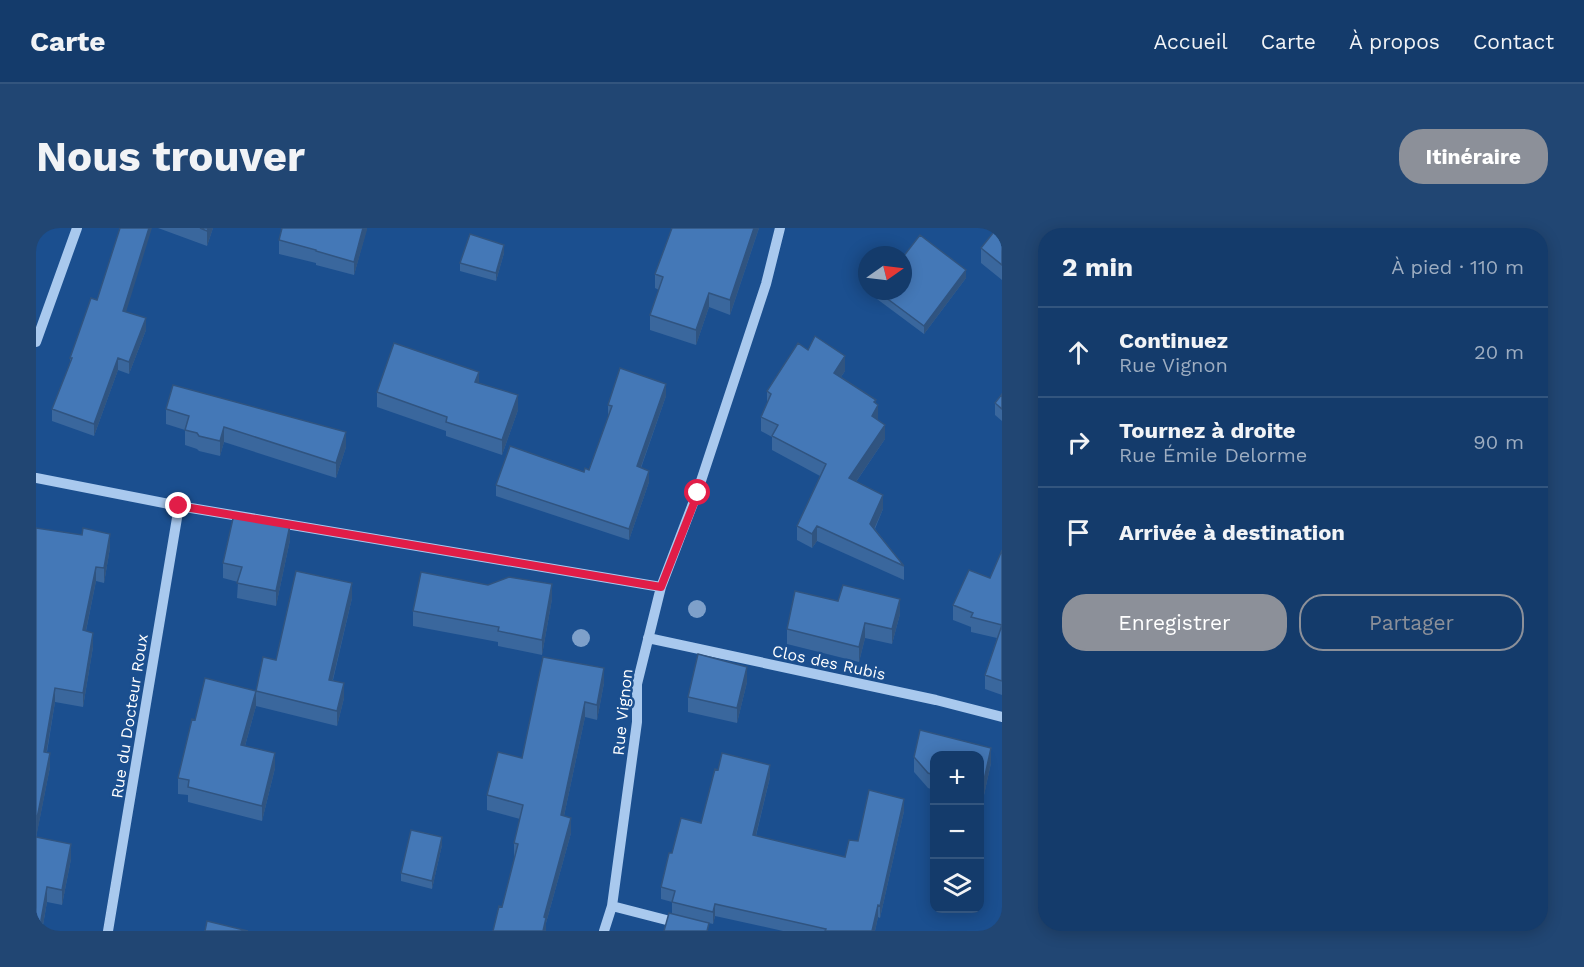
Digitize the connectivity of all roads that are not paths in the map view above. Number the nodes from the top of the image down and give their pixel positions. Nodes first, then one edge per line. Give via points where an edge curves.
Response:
1 (77, 228) edge
2 (780, 228) edge
3 (36, 342) edge
4 (36, 478) edge
5 (179, 506) junction
6 (661, 587) junction
7 (648, 638) junction
8 (1002, 717) edge
9 (612, 906) junction
10 (688, 925) edge
11 (108, 931) edge
12 (604, 931) edge

1 - 3 street
2 - 6 street, Rue Vignon via 766,284 698,493
4 - 5 street
5 - 6 street
5 - 11 street, Rue du Docteur Roux
6 - 7 street, Rue Vignon
7 - 8 street, Clos des Rubis
7 - 9 street, Rue Vignon via 637,684 637,722
9 - 10 street
9 - 12 street, Rue Vignon

